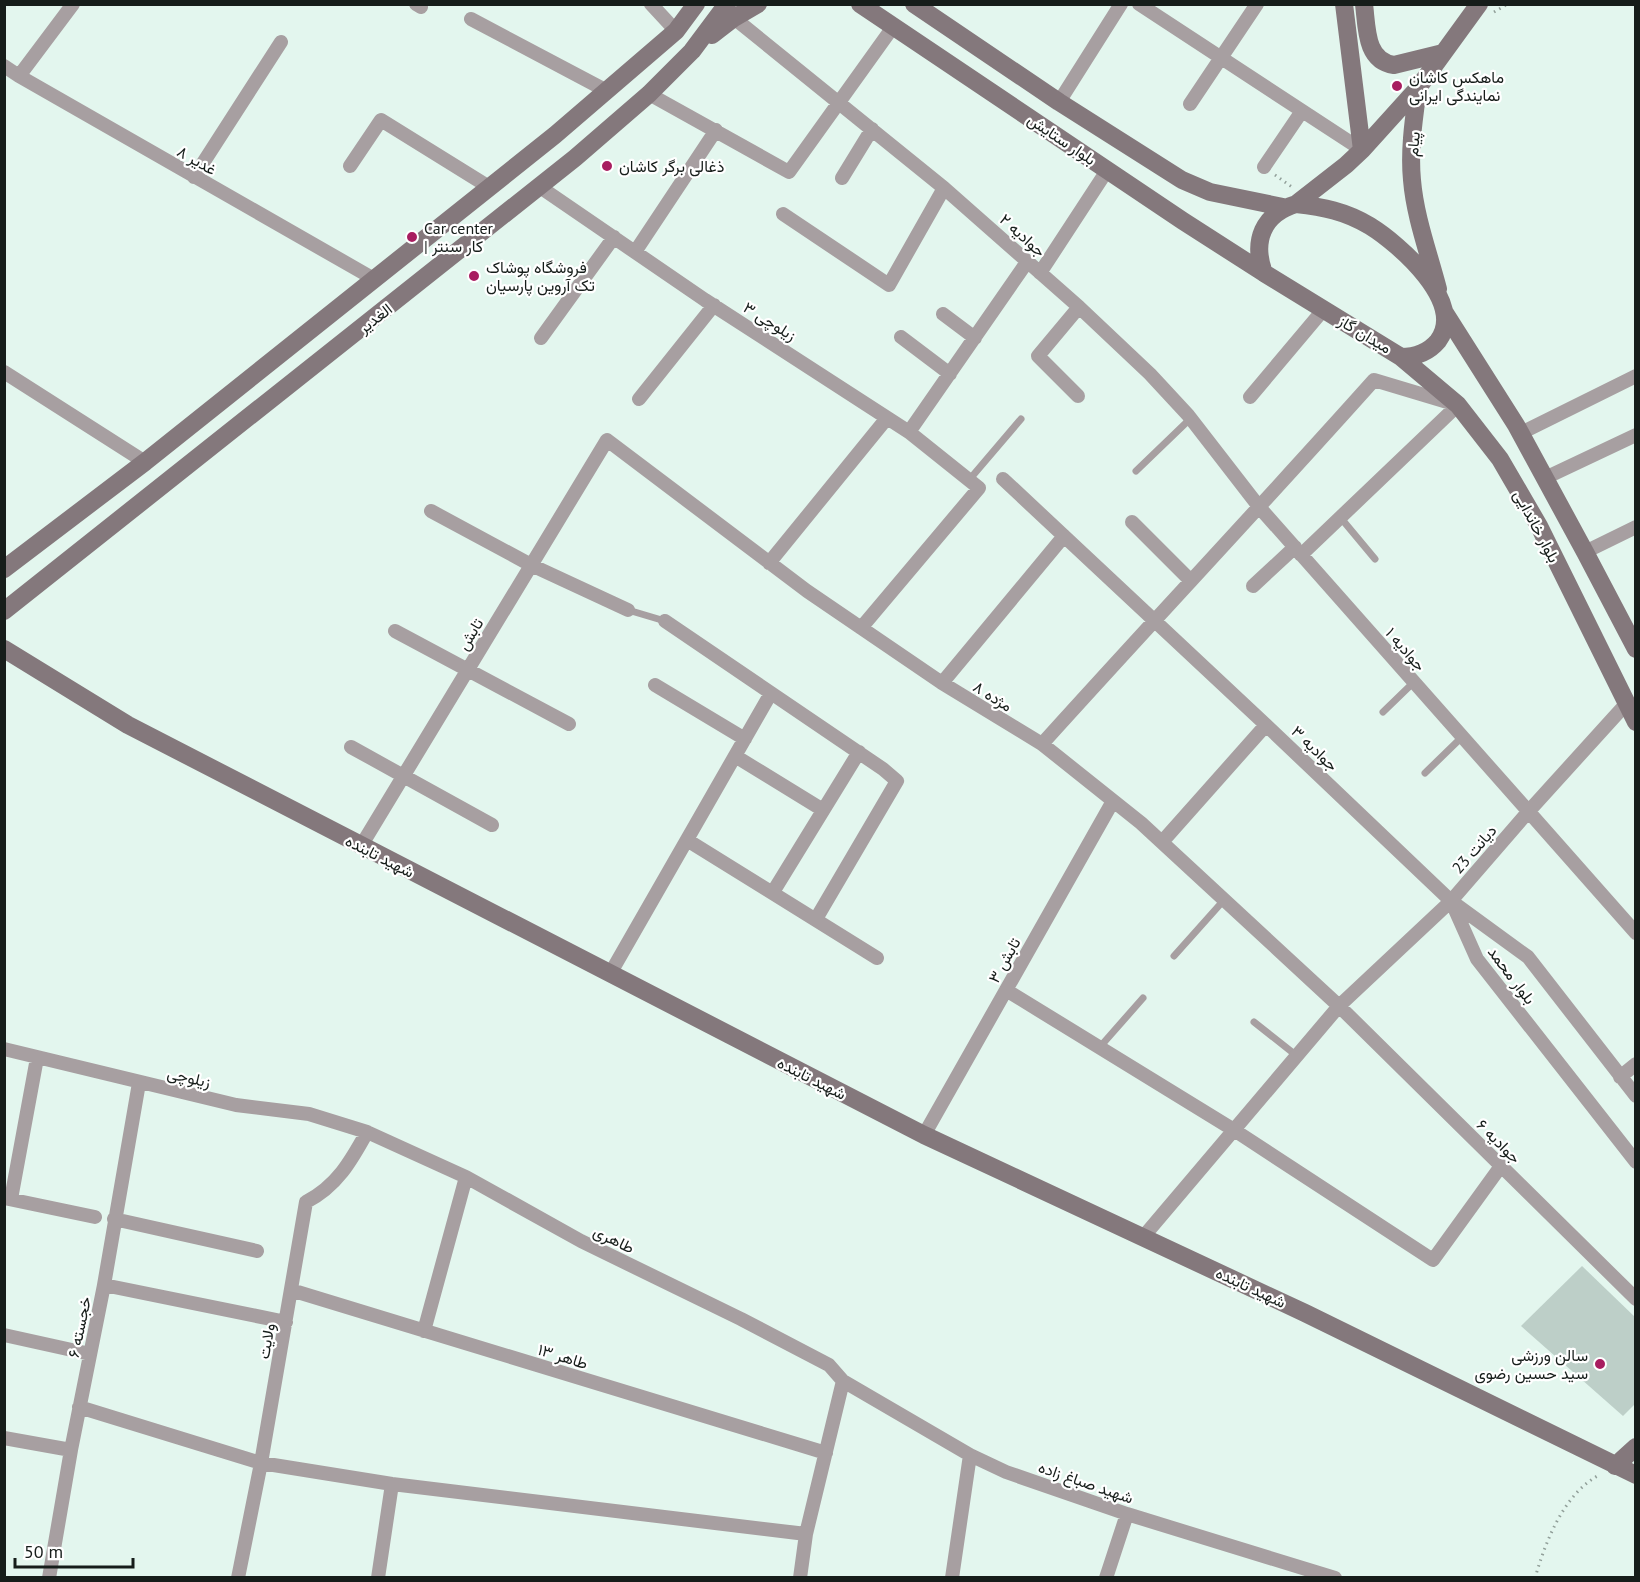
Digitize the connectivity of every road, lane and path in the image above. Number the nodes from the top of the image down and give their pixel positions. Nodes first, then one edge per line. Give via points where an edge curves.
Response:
1 (73, 4) edge
2 (651, 4) edge
3 (683, 4) edge
4 (696, 4) edge
5 (758, 4) edge
6 (846, 4) edge
7 (914, 4) edge
8 (1121, 4) edge
9 (1140, 4) edge
10 (1257, 4) edge
11 (1344, 4) edge
12 (1364, 4) edge
13 (1479, 4) edge
14 (862, 6) edge
15 (730, 11) edge
16 (471, 19) dead end
17 (893, 27) junction
18 (676, 32) junction
19 (281, 42) dead end
20 (1443, 53) junction
21 (1221, 58) junction
22 (998, 61) junction
23 (4, 66) edge
24 (18, 76) junction
25 (982, 86) junction
26 (1418, 88) junction
27 (607, 91) junction
28 (649, 94) junction
29 (1059, 102) junction
30 (839, 103) junction
31 (1190, 104) dead end
32 (1302, 111) junction
33 (872, 129) junction
34 (716, 130) junction
35 (555, 135) junction
36 (1362, 150) junction
37 (575, 158) junction
38 (350, 166) dead end
39 (1264, 167) joint
40 (1108, 170) junction
41 (194, 177) junction
42 (842, 178) dead end
43 (489, 187) junction
44 (540, 187) junction
45 (944, 188) junction
46 (1294, 203) junction
47 (783, 214) dead end
48 (614, 237) junction
49 (635, 252) junction
50 (1027, 262) junction
51 (1040, 273) junction
52 (1264, 273) junction
53 (374, 279) junction
54 (714, 306) junction
55 (1443, 306) junction
56 (1079, 307) junction
57 (1324, 309) junction
58 (943, 314) dead end
59 (901, 337) dead end
60 (541, 338) dead end
61 (975, 338) junction
62 (1401, 357) junction
63 (4, 372) edge
64 (950, 374) junction
65 (1635, 376) edge
66 (1078, 396) dead end
67 (1250, 397) dead end
68 (639, 399) dead end
69 (1458, 405) junction
70 (887, 418) junction
71 (1190, 418) junction
72 (1021, 419) dead end
73 (909, 432) junction
74 (1521, 433) junction
75 (1635, 435) edge
76 (607, 440) joint
77 (145, 462) junction
78 (1136, 471) dead end
79 (1545, 478) junction
80 (1003, 479) dead end
81 (974, 484) junction
82 (1260, 508) junction
83 (431, 511) dead end
84 (1340, 517) junction
85 (1132, 522) dead end
86 (1635, 527) edge
87 (1064, 536) junction
88 (1298, 551) junction
89 (1585, 552) junction
90 (1375, 559) dead end
91 (769, 563) junction
92 (531, 565) junction
93 (4, 569) edge
94 (1191, 581) junction
95 (1253, 586) dead end
96 (628, 610) joint
97 (4, 611) edge
98 (1154, 620) junction
99 (665, 621) joint
100 (1629, 623) edge
101 (861, 628) junction
102 (395, 631) dead end
103 (4, 649) edge
104 (1635, 649) edge
105 (467, 670) junction
106 (1414, 682) junction
107 (942, 683) junction
108 (655, 685) dead end
109 (771, 693) junction
110 (1626, 704) junction
111 (1383, 712) dead end
112 (1635, 722) edge
113 (569, 724) dead end
114 (1266, 725) junction
115 (1462, 737) junction
116 (745, 739) junction
117 (1042, 744) junction
118 (351, 747) dead end
119 (858, 753) junction
120 (735, 756) junction
121 (1425, 773) dead end
122 (404, 775) junction
123 (1113, 801) junction
124 (823, 810) junction
125 (1528, 812) junction
126 (492, 825) dead end
127 (687, 840) junction
128 (1162, 842) junction
129 (361, 846) junction
130 (773, 892) junction
131 (1224, 900) junction
132 (1451, 901) junction
133 (816, 919) junction
134 (1635, 933) edge
135 (1174, 956) dead end
136 (877, 958) dead end
137 (610, 974) junction
138 (1006, 990) junction
139 (1143, 998) dead end
140 (1339, 1006) junction
141 (1254, 1022) dead end
142 (1099, 1048) junction
143 (4, 1049) edge
144 (1297, 1056) junction
145 (37, 1058) junction
146 (1635, 1064) edge
147 (1620, 1077) junction
148 (139, 1083) junction
149 (1635, 1096) edge
150 (1234, 1130) junction
151 (367, 1132) junction
152 (924, 1135) junction
153 (1635, 1162) edge
154 (1501, 1166) junction
155 (466, 1177) junction
156 (8, 1198) edge
157 (95, 1217) dead end
158 (114, 1219) junction
159 (1144, 1236) junction
160 (257, 1251) dead end
161 (104, 1286) junction
162 (291, 1290) junction
163 (1635, 1299) edge
164 (286, 1322) junction
165 (424, 1331) junction
166 (4, 1335) edge
167 (90, 1354) junction
168 (843, 1382) junction
169 (80, 1407) junction
170 (4, 1438) edge
171 (1635, 1447) edge
172 (71, 1450) junction
173 (826, 1453) junction
174 (970, 1455) junction
175 (261, 1463) junction
176 (1616, 1466) junction
177 (1635, 1475) edge
178 (392, 1484) junction
179 (1127, 1514) junction
180 (806, 1534) junction
181 (49, 1578) edge
182 (238, 1578) edge
183 (378, 1578) edge
184 (800, 1578) edge
185 (952, 1578) edge
186 (1106, 1578) edge
187 (1335, 1578) edge
188 (1535, 1578) edge

1 - 24 street
2 - 18 street
3 - 18 main road
4 - 18 main road, الغدیر
5 - 15 main road
6 - 14 main road
7 - 22 main road, بلوار ستایش
8 - 29 street
9 - 21 street
10 - 21 street
11 - 36 main road
12 - 20 main road via 1370,46 1386,64
13 - 20 main road, پیام
14 - 17 main road, بلوار ستایش
15 - 28 main road, الغدیر
15 - 30 street, جوادیه ۲
16 - 27 street
17 - 25 main road, بلوار ستایش
17 - 30 street
18 - 27 main road, الغدیر
19 - 41 street
20 - 26 main road, پیام
21 - 31 street
21 - 32 street
22 - 25 main road
22 - 29 main road, بلوار ستایش
23 - 24 street, غدیر ۸
24 - 41 street, غدیر ۸
25 - 40 main road, بلوار ستایش
26 - 36 main road
26 - 55 main road, پیام via 1412,181
27 - 35 main road, الغدیر
28 - 34 street
28 - 37 main road, الغدیر
29 - 46 main road, بلوار ستایش via 1182,180 1210,192
30 - 33 street, جوادیه ۲
30 - 34 street via 789,172
32 - 36 street
32 - 39 street
33 - 42 street
33 - 45 street, جوادیه ۲
34 - 49 street
35 - 37 main road
35 - 43 main road, الغدیر
36 - 46 main road
37 - 44 main road, الغدیر
38 - 43 street via 381,120
39 - 46 path
40 - 51 street
40 - 52 main road, بلوار ستایش
41 - 53 street, غدیر ۸
43 - 53 main road, الغدیر
44 - 48 street, زیلوچی ۳
44 - 97 main road, الغدیر
45 - 47 street via 889,285
45 - 50 street, جوادیه ۲
46 - 52 main road via 1275,213 1262,233 1259,253
46 - 55 main road via 1344,213 1371,227 1415,264
48 - 49 street, زیلوچی ۳
48 - 60 street
49 - 54 street, زیلوچی ۳
50 - 51 street, جوادیه ۲
50 - 61 street
51 - 56 street, جوادیه ۲
52 - 57 main road, میدان گاز
53 - 77 main road, الغدیر
54 - 68 street
54 - 70 street, زیلوچی ۳
55 - 62 main road, میدان گاز via 1444,329 1435,345 1420,355
55 - 74 main road, بلوار خاندایی
56 - 66 street via 1038,357
56 - 71 street, جوادیه ۲
57 - 62 main road, میدان گاز
57 - 67 street
58 - 61 street
59 - 64 street
61 - 64 street
62 - 69 main road, بلوار خاندایی
63 - 77 street
64 - 73 street
65 - 74 street
69 - 82 street via 1374,380
69 - 84 street
69 - 110 main road, بلوار خاندایی via 1514,481
70 - 73 street, زیلوچی ۳
70 - 91 street
71 - 78 lane
71 - 82 street, جوادیه ۲
72 - 81 lane
73 - 81 street, زیلوچی ۳
74 - 79 main road, بلوار خاندایی
75 - 79 street
76 - 91 street, مژده ۸
76 - 92 street, تابش
77 - 93 main road, الغدیر
79 - 89 main road, بلوار خاندایی
80 - 87 street, جوادیه ۳
81 - 101 street
82 - 88 street, جوادیه ۱
82 - 94 street
83 - 92 street
84 - 88 street
84 - 90 lane
85 - 94 street
86 - 89 street
87 - 98 street, جوادیه ۳
87 - 107 street
88 - 95 street
88 - 106 street, جوادیه ۱
89 - 100 main road, بلوار خاندایی
91 - 101 street, مژده ۸
92 - 96 street
92 - 105 street, تابش
94 - 98 street
96 - 99 lane
98 - 114 street, جوادیه ۳
98 - 117 street
99 - 109 street
100 - 104 main road, بلوار خاندایی
101 - 107 street, مژده ۸
102 - 105 street
103 - 129 main road, شهید تابنده via 128,725
105 - 113 street
105 - 122 street, تابش
106 - 111 lane
106 - 115 street, جوادیه ۱
107 - 117 street, مژده ۸
108 - 116 street
109 - 116 street
109 - 119 street
110 - 112 main road, بلوار خاندایی
110 - 125 street, دیانت 23
114 - 128 street
114 - 132 street, جوادیه ۳
115 - 121 lane
115 - 125 street, جوادیه ۱
116 - 120 street
117 - 123 street, مژده ۸
118 - 122 street
119 - 124 street
119 - 133 street via 897,781
120 - 124 street
120 - 127 street
122 - 126 street
122 - 129 street, تابش
123 - 128 street, مژده ۸
123 - 138 street, تابش ۳
124 - 130 street
125 - 132 street, دیانت 23
125 - 134 street, جوادیه ۱
127 - 130 street
127 - 137 street
128 - 131 street, مژده ۸
129 - 137 main road, شهید تابنده
130 - 133 street
131 - 135 lane
131 - 140 street, مژده ۸
132 - 140 street, دیانت 23
132 - 147 street, بلوار محمد via 1528,957
132 - 153 street, بلوار محمد via 1477,959
133 - 136 street
137 - 152 main road, شهید تابنده
138 - 142 street
138 - 152 street, تابش ۳
139 - 142 lane
140 - 144 street, دیانت 23
140 - 154 street, جوادیه ۶
141 - 144 lane
142 - 150 street
143 - 145 street, زیلوچی
144 - 150 street, دیانت 23
145 - 148 street, زیلوچی
145 - 156 street
146 - 147 street
147 - 149 street, بلوار محمد
148 - 151 street, زیلوچی via 236,1105 309,1114
148 - 158 street, خجسته ۶
150 - 154 street via 1433,1260
150 - 159 street, دیانت 23
151 - 155 street, طاهری
151 - 162 street, ولایت via 336,1181 306,1202
152 - 159 main road, شهید تابنده
154 - 163 street, جوادیه ۶
155 - 165 street
155 - 168 street, طاهری via 581,1241 829,1365
156 - 157 street
158 - 160 street
158 - 161 street, خجسته ۶
159 - 176 main road, شهید تابنده
161 - 164 street
161 - 167 street, خجسته ۶
162 - 164 street, ولایت
162 - 165 street, طاهر ۱۳
164 - 175 street, ولایت
165 - 173 street, طاهر ۱۳
166 - 167 street
167 - 169 street, خجسته ۶
168 - 173 street
168 - 174 street, شهید صباغ زاده
169 - 172 street, خجسته ۶
169 - 175 street
170 - 172 street
171 - 176 main road
172 - 181 street, خجسته ۶
173 - 180 street
174 - 179 street, شهید صباغ زاده via 1006,1472
174 - 185 street
175 - 178 street
175 - 182 street, ولایت
176 - 177 main road, شهید تابنده
176 - 188 path via 1578,1490 1563,1511
178 - 180 street
178 - 183 street
179 - 186 street
179 - 187 street, شهید صباغ زاده
180 - 184 street

